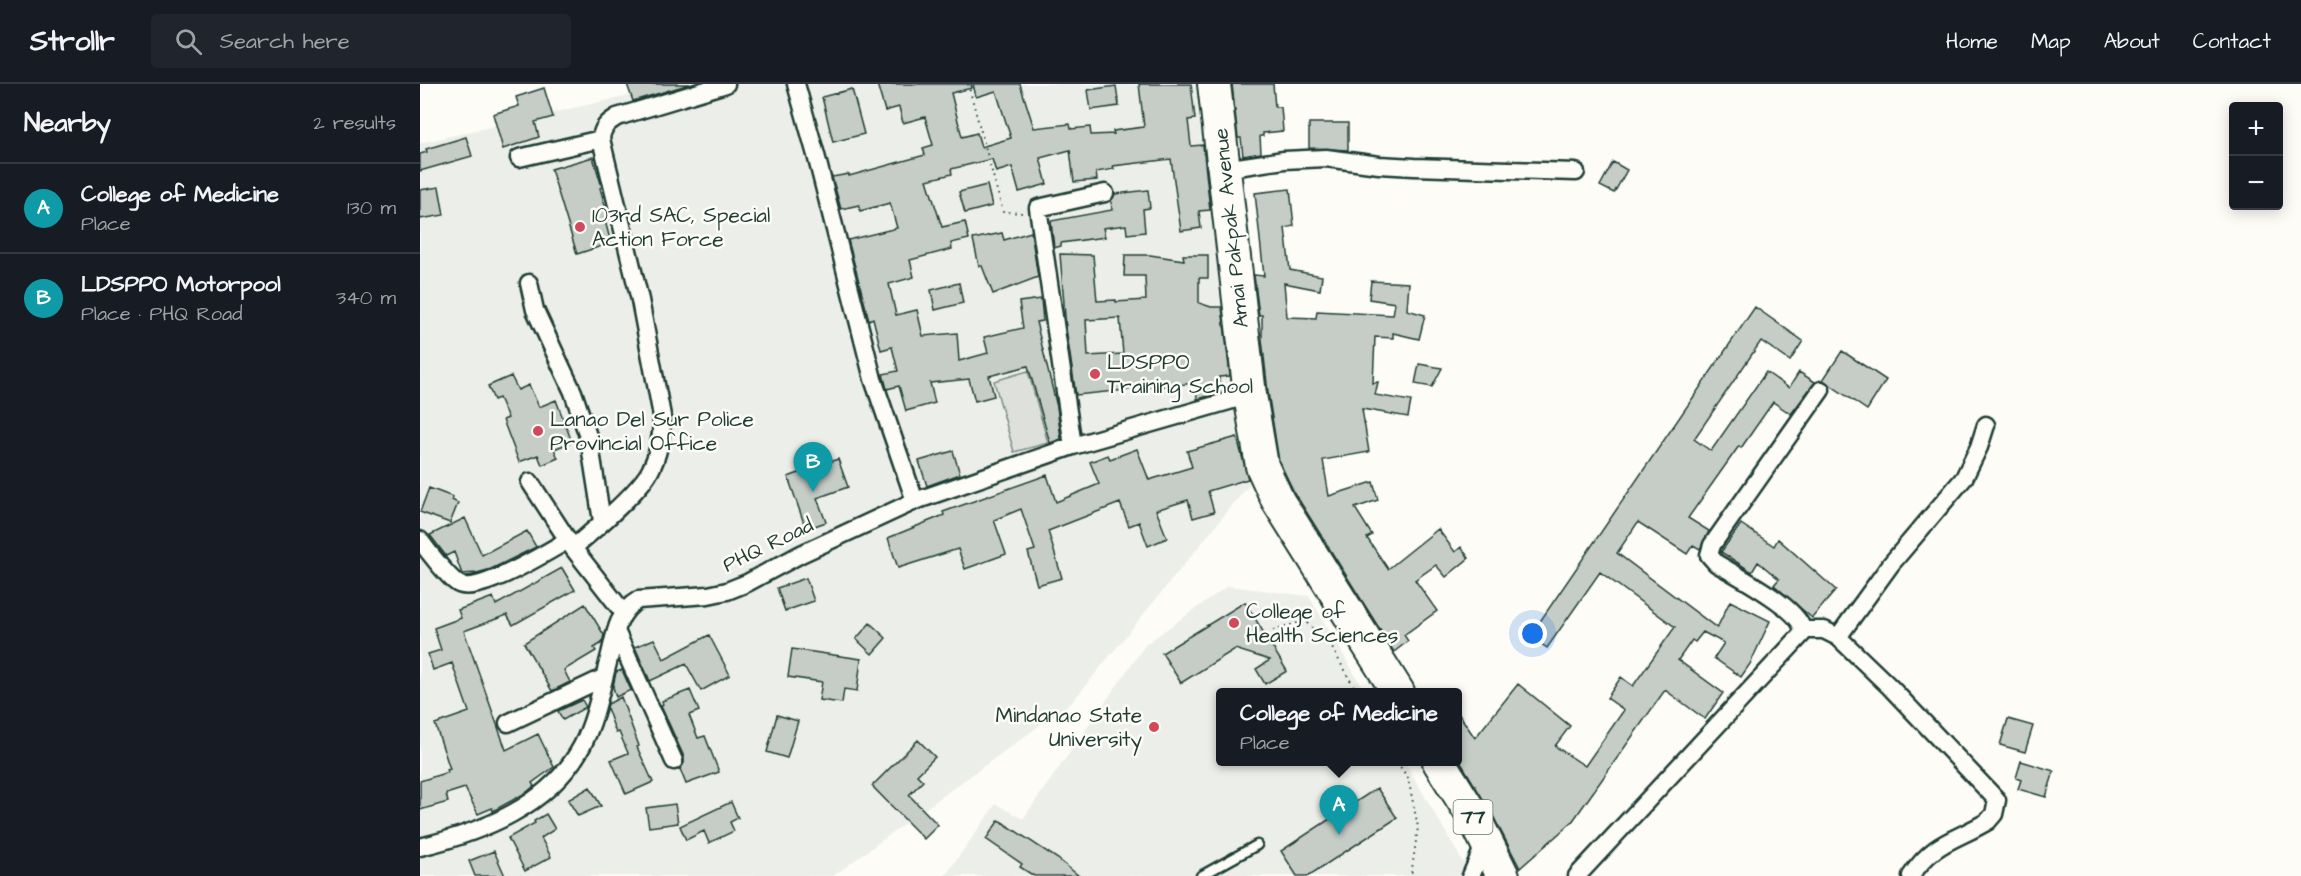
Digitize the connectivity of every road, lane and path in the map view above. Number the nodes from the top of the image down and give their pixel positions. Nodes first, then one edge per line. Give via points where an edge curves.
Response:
1 (726, 84) edge
2 (796, 84) edge
3 (968, 84) edge
4 (1214, 84) edge
5 (601, 139) junction
6 (519, 158) dead end
7 (1224, 169) junction
8 (1576, 172) dead end
9 (1105, 193) dead end
10 (1038, 208) junction
11 (529, 283) dead end
12 (1821, 390) dead end
13 (1250, 395) junction
14 (1986, 425) dead end
15 (1073, 446) junction
16 (530, 482) dead end
17 (915, 501) junction
18 (602, 521) junction
19 (420, 540) edge
20 (570, 544) junction
21 (623, 612) junction
22 (1273, 630) dead end
23 (1804, 630) junction
24 (616, 631) junction
25 (1838, 637) junction
26 (603, 678) junction
27 (1354, 688) edge
28 (1395, 688) edge
29 (508, 723) dead end
30 (674, 761) dead end
31 (1400, 766) edge
32 (1441, 766) edge
33 (1486, 841) junction
34 (1257, 845) dead end
35 (420, 847) edge
36 (1201, 876) edge
37 (1411, 876) edge
38 (1471, 876) edge
39 (1503, 876) edge
40 (1577, 876) edge
41 (1911, 876) edge

1 - 5 street via 617,117 608,122
2 - 17 street via 873,379
3 - 10 path via 1003,212 1023,214
4 - 7 highway, Amai Pakpak Avenue
5 - 6 street
5 - 18 street via 640,300 662,416 662,434 650,472
7 - 8 street via 1326,158 1414,167
7 - 13 highway, Amai Pakpak Avenue
9 - 10 street
10 - 15 street
11 - 18 street via 535,310 573,392 589,439
12 - 23 street via 1712,545 1709,555 1785,606
13 - 15 street, PHQ Road
13 - 28 highway, Amai Pakpak Avenue via 1268,483
14 - 25 street via 1964,478 1892,564
15 - 17 street, PHQ Road
16 - 20 street
17 - 21 street, PHQ Road via 727,591 638,600
18 - 20 street
19 - 20 street via 456,583 471,587
20 - 21 street
21 - 24 street
22 - 27 path via 1305,621 1332,648
23 - 25 street via 1824,630
23 - 40 street
24 - 26 street
24 - 30 street
25 - 41 street via 1997,801 1988,821 1930,852
26 - 29 street
26 - 35 street via 582,746 549,788 525,807 482,828
31 - 37 path via 1408,778 1418,827
32 - 33 highway, 77
33 - 38 street
33 - 39 highway, 77
34 - 36 lane

